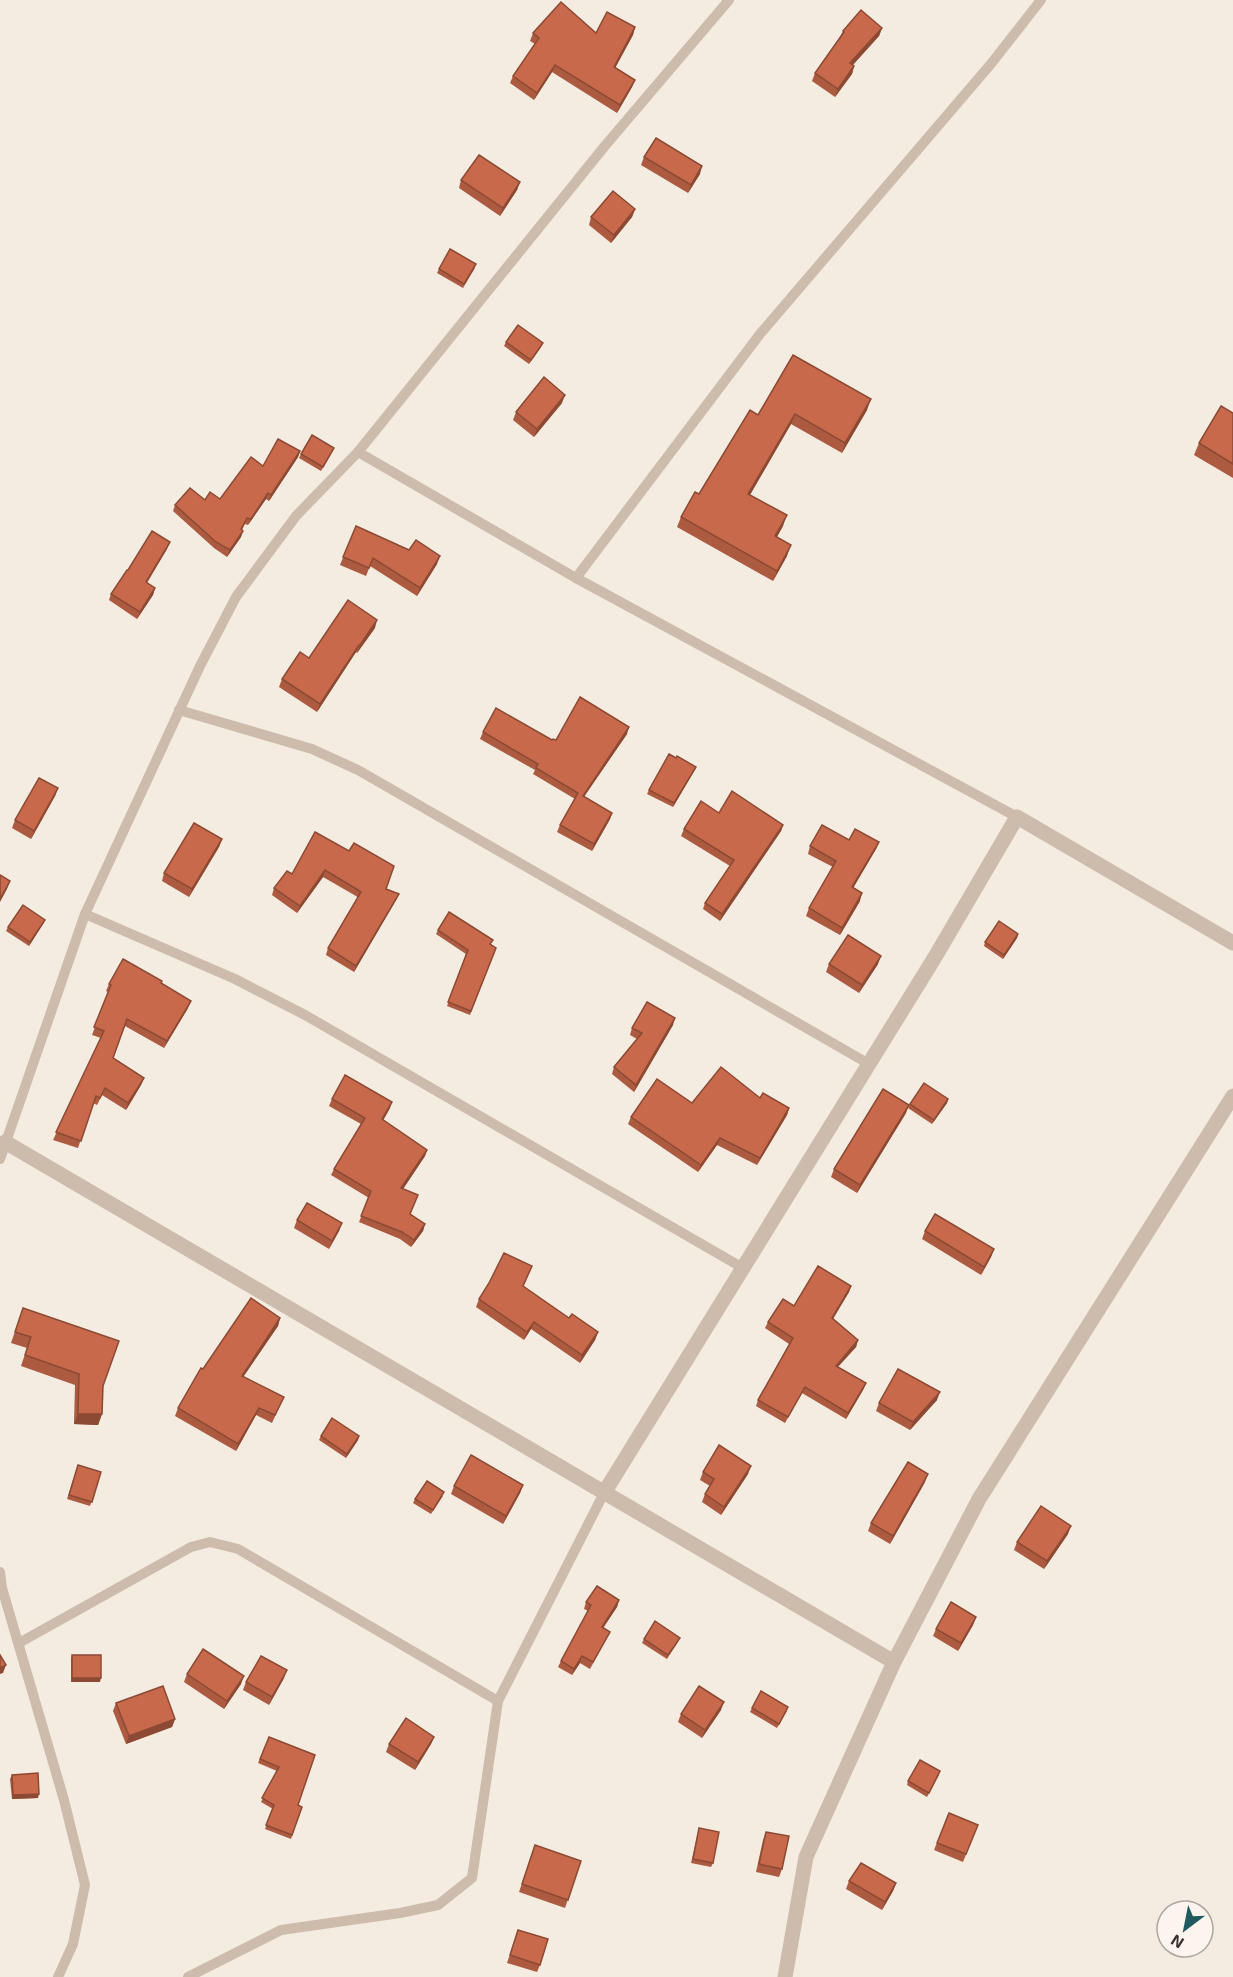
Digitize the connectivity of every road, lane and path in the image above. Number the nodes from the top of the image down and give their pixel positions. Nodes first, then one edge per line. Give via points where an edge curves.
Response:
1 (729, 0) edge
2 (1041, 0) edge
3 (358, 452) junction
4 (576, 578) junction
5 (179, 710) junction
6 (1017, 817) junction
7 (85, 914) junction
8 (1233, 944) edge
9 (868, 1064) junction
10 (1233, 1096) edge
11 (5, 1142) junction
12 (0, 1160) edge
13 (743, 1268) junction
14 (604, 1493) junction
15 (0, 1572) edge
16 (19, 1643) junction
17 (894, 1662) junction
18 (498, 1701) junction
19 (58, 1977) edge
20 (188, 1977) edge
21 (785, 1977) edge

1 - 3 lane via 604,147
2 - 4 lane via 760,334
3 - 4 lane
3 - 5 lane via 296,516 236,597
4 - 6 lane
5 - 7 lane
5 - 9 lane via 312,749 358,770
6 - 8 street
6 - 9 street
7 - 11 lane
7 - 13 lane via 236,979 305,1015
9 - 13 street
10 - 17 street via 979,1499
11 - 12 lane
11 - 14 street
13 - 14 street
14 - 17 street
14 - 18 lane
15 - 16 lane
16 - 18 lane via 191,1548 210,1542 238,1549
16 - 19 lane via 85,1885 73,1944
17 - 21 street via 806,1857
18 - 20 lane via 471,1878 438,1905 281,1930

